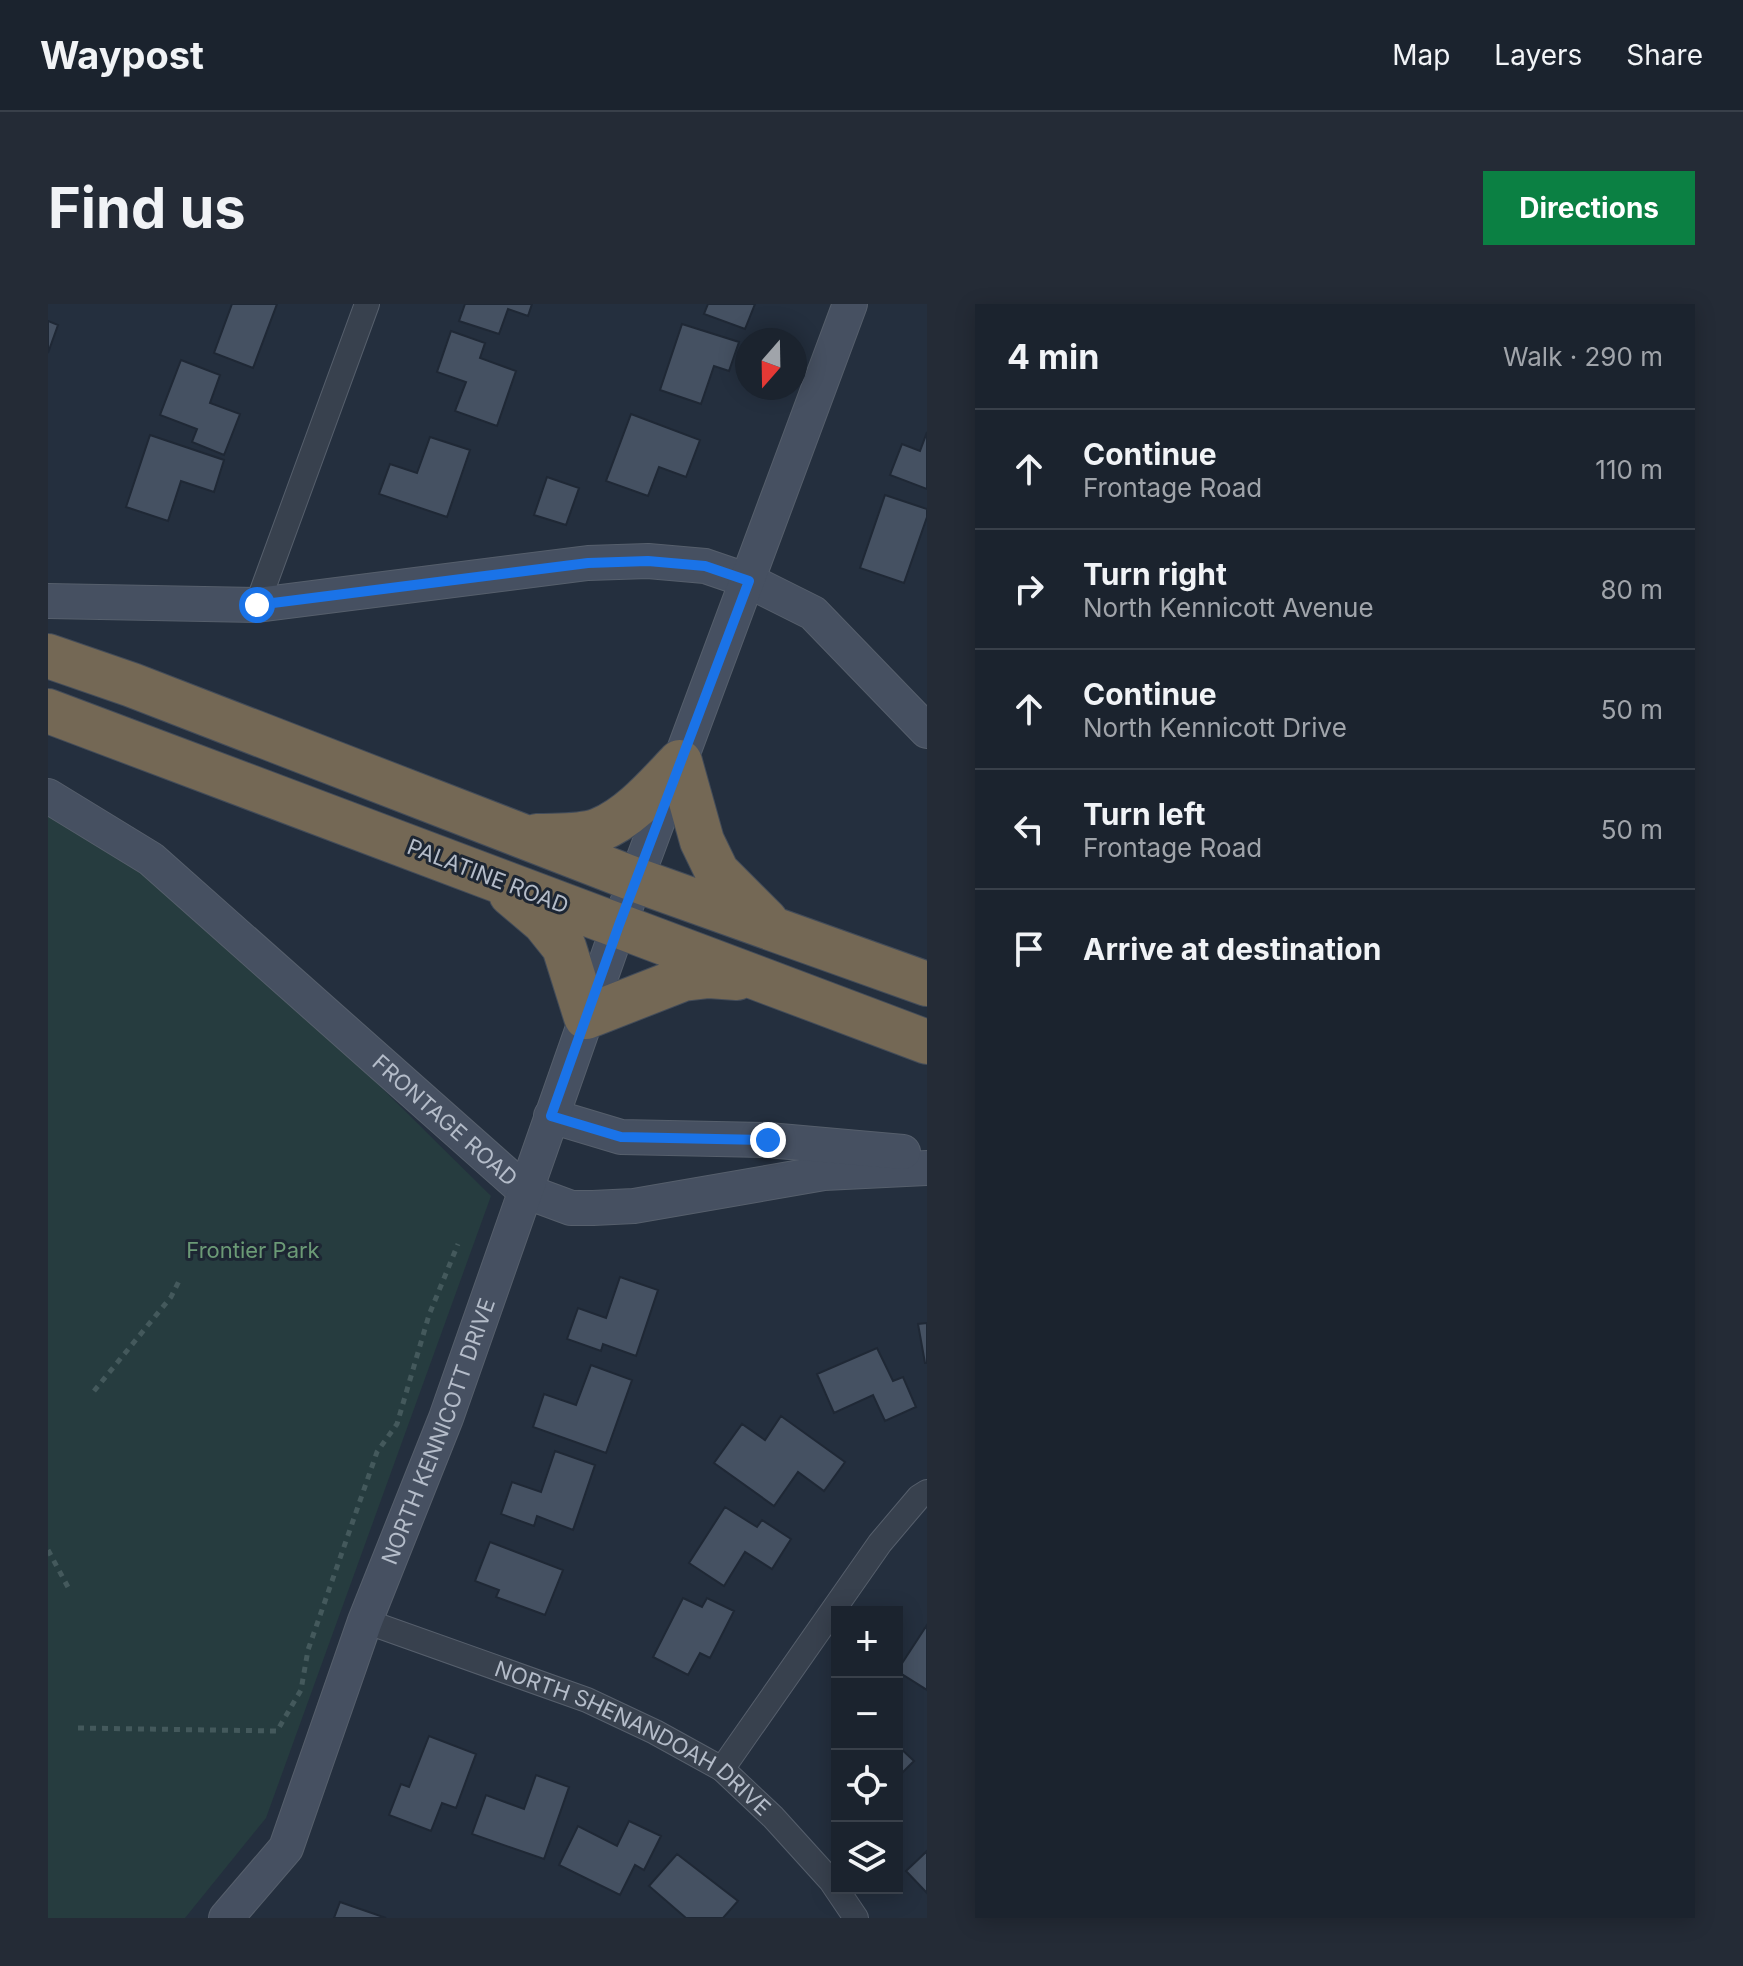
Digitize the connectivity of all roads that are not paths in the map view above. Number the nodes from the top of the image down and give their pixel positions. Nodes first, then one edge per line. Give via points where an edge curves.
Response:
1 (367, 304) edge
2 (850, 304) edge
3 (749, 581) junction
4 (48, 601) edge
5 (257, 605) junction
6 (48, 656) edge
7 (48, 711) edge
8 (927, 731) edge
9 (680, 762) junction
10 (48, 796) edge
11 (521, 836) junction
12 (491, 877) junction
13 (636, 880) junction
14 (619, 925) junction
15 (777, 931) junction
16 (765, 980) junction
17 (927, 984) edge
18 (586, 1017) junction
19 (927, 1042) edge
20 (551, 1116) junction
21 (927, 1154) edge
22 (927, 1168) edge
23 (525, 1191) junction
24 (927, 1492) edge
25 (365, 1621) junction
26 (722, 1769) junction
27 (226, 1918) edge
28 (856, 1918) edge

1 - 5 street
2 - 3 street, NORTH KENNICOTT DRIVE
3 - 5 street via 705,566 588,563
3 - 8 street via 813,613
3 - 9 street, NORTH KENNICOTT DRIVE
4 - 5 street
6 - 11 highway
7 - 12 highway, PALATINE ROAD
9 - 11 highway via 651,793 598,831
9 - 13 street, NORTH KENNICOTT DRIVE
9 - 15 highway via 702,841 717,872
10 - 23 street, FRONTAGE ROAD via 151,859
11 - 13 highway
12 - 14 highway, PALATINE ROAD
12 - 18 highway via 544,922 564,947
13 - 14 street, NORTH KENNICOTT DRIVE
13 - 15 highway
14 - 16 highway, PALATINE ROAD
14 - 18 street, NORTH KENNICOTT DRIVE
15 - 17 highway
16 - 18 highway via 683,979
16 - 19 highway, PALATINE ROAD
18 - 20 street, NORTH KENNICOTT DRIVE
20 - 21 street via 621,1137 768,1140
20 - 23 street, NORTH KENNICOTT DRIVE
22 - 23 street, FRONTAGE ROAD via 824,1173 634,1206 571,1208
23 - 25 street, NORTH KENNICOTT DRIVE via 446,1418
24 - 26 street via 880,1543
25 - 26 street, NORTH SHENANDOAH DRIVE via 587,1700
25 - 27 street, NORTH KENNICOTT DRIVE via 286,1848
26 - 28 street, NORTH SHENANDOAH DRIVE via 821,1870

